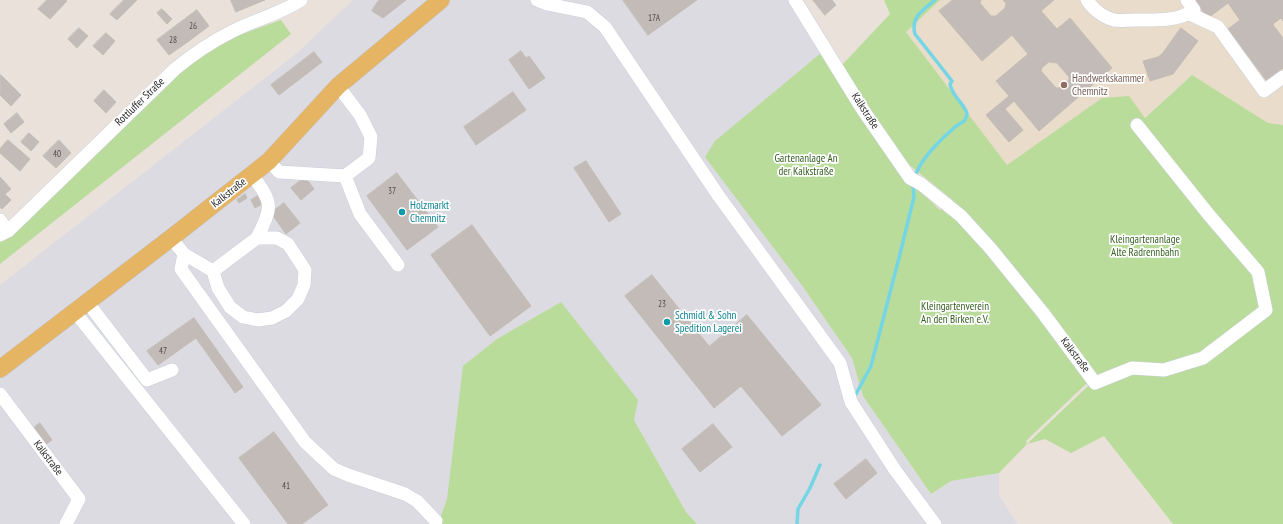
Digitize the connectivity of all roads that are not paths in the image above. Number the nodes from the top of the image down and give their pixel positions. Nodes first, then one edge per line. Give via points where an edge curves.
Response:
1 (301, 0) edge
2 (441, 0) edge
3 (537, 0) edge
4 (795, 0) edge
5 (1086, 0) edge
6 (1187, 0) edge
7 (1190, 14) junction
8 (1283, 77) edge
9 (338, 86) junction
10 (1137, 125) dead end
11 (269, 161) junction
12 (252, 175) junction
13 (345, 176) junction
14 (0, 220) edge
15 (4, 233) edge
16 (172, 238) junction
17 (257, 238) junction
18 (184, 254) junction
19 (398, 265) dead end
20 (213, 271) junction
21 (82, 307) junction
22 (0, 369) edge
23 (172, 370) dead end
24 (0, 394) edge
25 (436, 521) dead end
26 (66, 524) edge
27 (244, 524) edge
28 (935, 524) edge

1 - 15 street, Rottluffer Straße via 231,32 197,51 174,69
2 - 9 main road, Kalkstraße
3 - 28 street via 587,12 604,28 718,195 840,363 851,402 895,470
4 - 10 street, Kalkstraße via 864,110 915,181 961,216 986,244 1043,313 1095,383 1132,368 1164,370 1203,358 1266,310 1258,272
5 - 7 street via 1093,9 1114,20 1167,20
6 - 7 street via 1194,10
7 - 8 street via 1218,27 1264,91
9 - 11 main road, Kalkstraße
9 - 13 street via 360,115 371,137 369,158
11 - 12 main road, Kalkstraße
11 - 13 street via 279,172
12 - 16 main road, Kalkstraße
12 - 17 street via 270,204
13 - 19 street via 360,214
14 - 15 street
16 - 18 street
16 - 21 main road, Kalkstraße
17 - 20 street
17 - 20 street via 277,238 288,244 305,270 304,285 298,299 286,311 272,318 258,320 243,317 230,307 218,288
18 - 20 street
18 - 25 street via 181,269 305,442 334,469 406,494 418,501
21 - 22 main road, Kalkstraße
21 - 23 street via 147,380
21 - 27 street
24 - 26 street, Kalkstraße via 79,499

